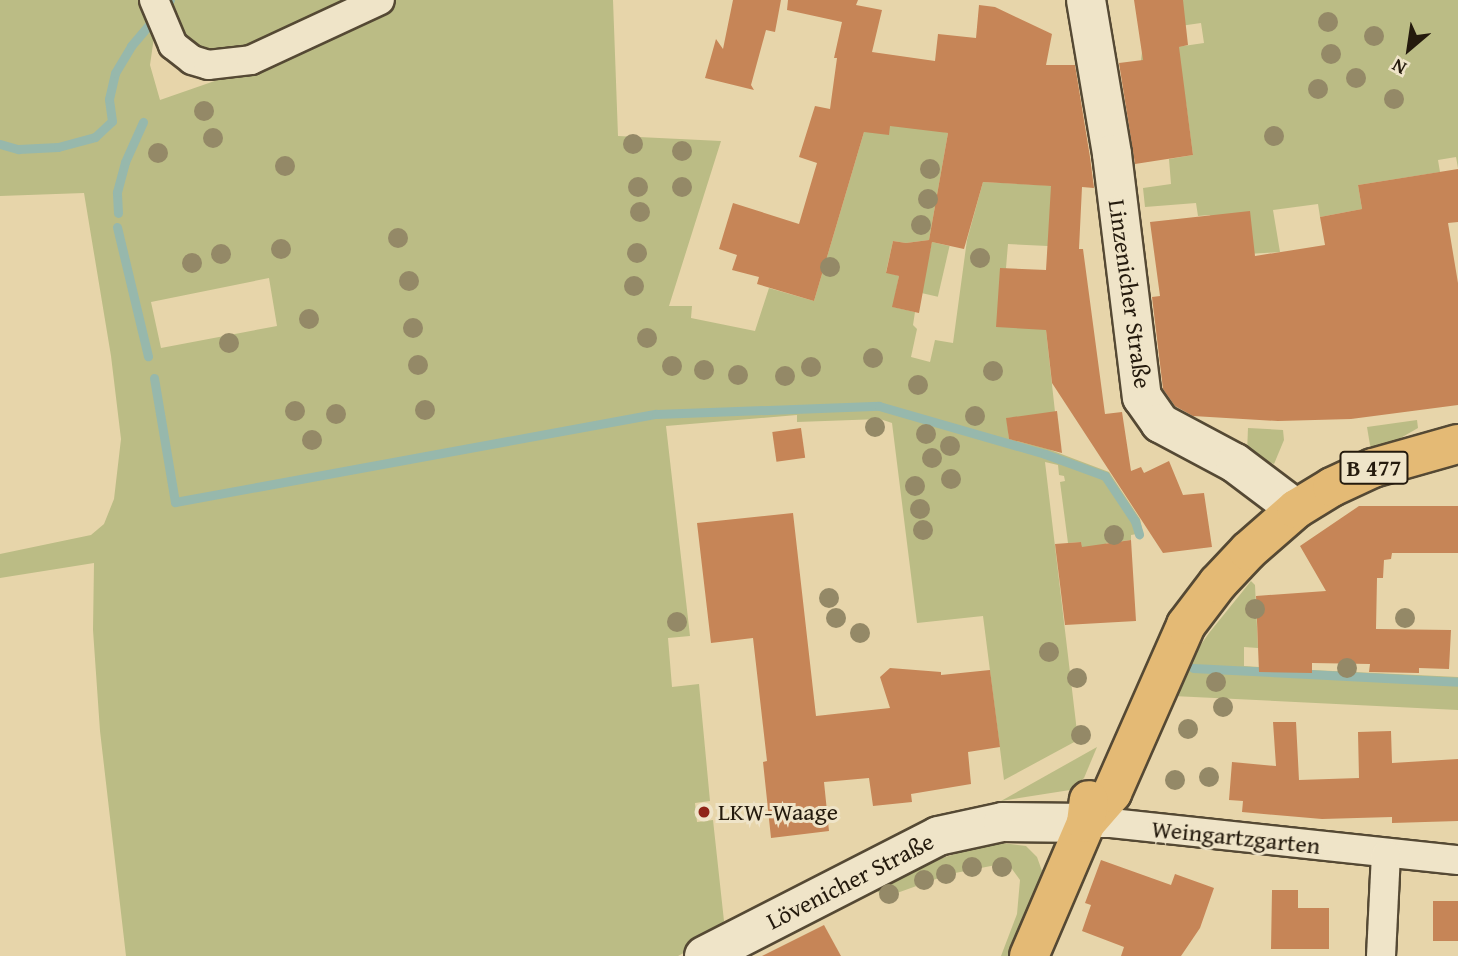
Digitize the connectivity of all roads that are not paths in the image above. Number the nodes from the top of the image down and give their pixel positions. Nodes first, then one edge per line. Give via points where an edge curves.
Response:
1 (380, 0) edge
2 (1086, 0) edge
3 (158, 9) edge
4 (1458, 444) edge
5 (1296, 509) junction
6 (1086, 823) junction
7 (1387, 854) junction
8 (1458, 860) edge
9 (704, 956) edge
10 (1029, 956) edge
11 (1381, 956) edge

1 - 3 street via 277,51 208,65 173,45
2 - 5 main road, Linzenicher Straße via 1112,154 1142,397 1160,423 1235,463
4 - 5 main road, B 477 via 1373,468
5 - 6 main road, B 477 via 1233,566 1180,635 1112,793
6 - 7 street, Weingartzgarten via 1111,822
6 - 9 main road, Lövenicher Straße via 1003,822 938,836
6 - 10 main road, B 477
7 - 8 street, Weingartzgarten
7 - 11 street

